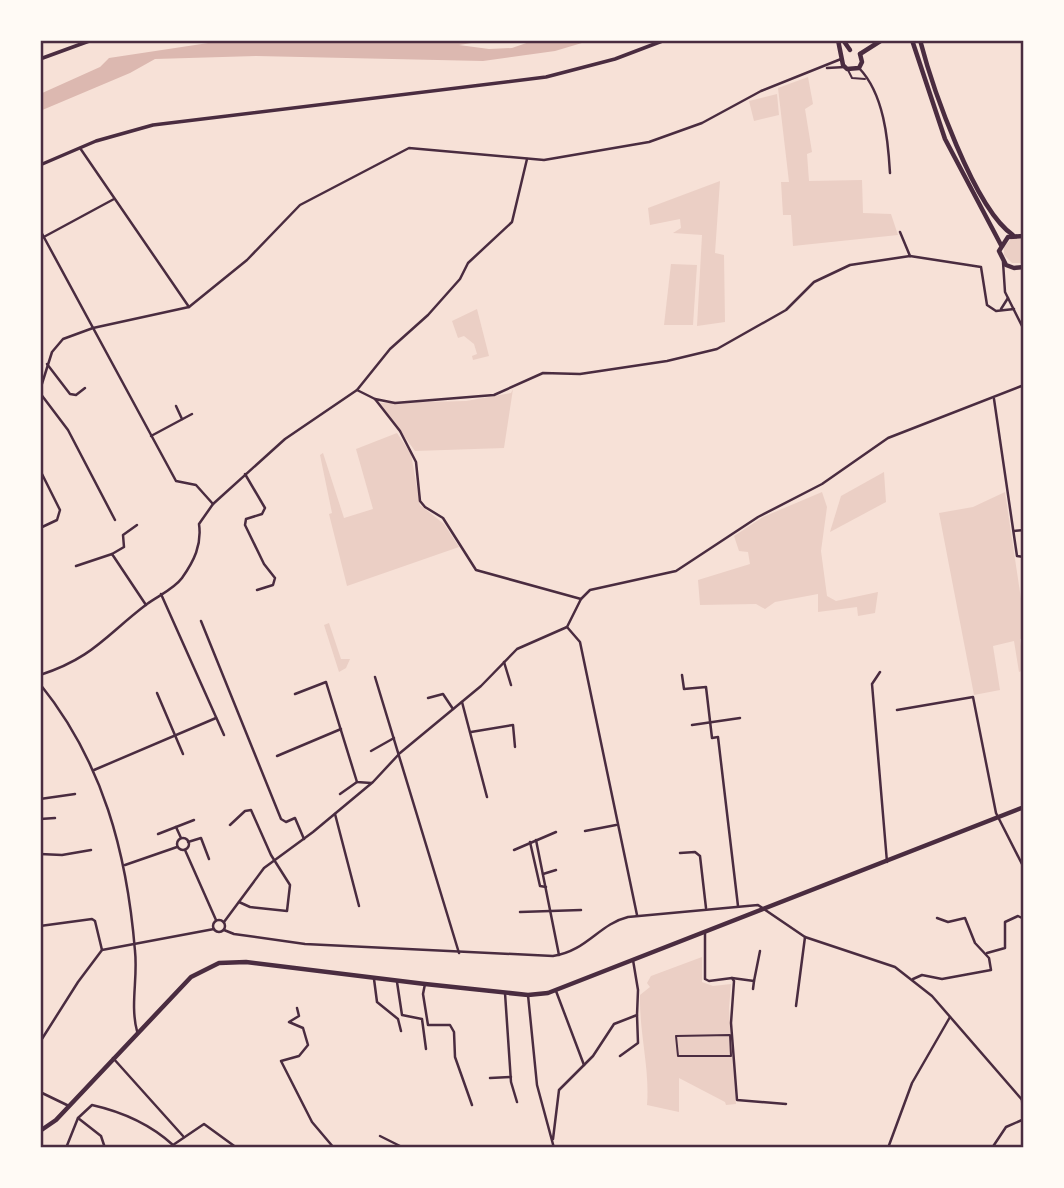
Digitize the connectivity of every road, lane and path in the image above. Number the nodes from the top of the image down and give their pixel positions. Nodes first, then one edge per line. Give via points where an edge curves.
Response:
1 (92, 40) edge
2 (665, 40) edge
3 (841, 40) edge
4 (882, 40) edge
5 (912, 40) edge
6 (920, 40) edge
7 (850, 50) junction
8 (860, 54) junction
9 (843, 57) junction
10 (40, 59) edge
11 (861, 65) junction
12 (824, 68) junction
13 (846, 68) junction
14 (867, 76) junction
15 (79, 147) junction
16 (527, 159) junction
17 (40, 165) edge
18 (890, 173) dead end
19 (114, 199) junction
20 (40, 230) edge
21 (900, 232) dead end
22 (1013, 235) junction
23 (1024, 236) edge
24 (42, 238) edge
25 (1001, 245) junction
26 (910, 256) junction
27 (1003, 262) junction
28 (1011, 267) junction
29 (1021, 267) edge
30 (1024, 272) edge
31 (1003, 281) junction
32 (1008, 298) junction
33 (189, 307) junction
34 (1014, 309) junction
35 (1001, 310) junction
36 (93, 328) junction
37 (1024, 330) edge
38 (47, 364) junction
39 (1024, 385) edge
40 (85, 388) dead end
41 (1019, 389) junction
42 (357, 390) junction
43 (40, 391) edge
44 (1024, 392) edge
45 (375, 399) junction
46 (994, 399) junction
47 (176, 406) dead end
48 (192, 414) dead end
49 (182, 419) junction
50 (151, 436) junction
51 (40, 470) edge
52 (245, 474) junction
53 (213, 504) junction
54 (115, 520) dead end
55 (138, 525) dead end
56 (40, 528) edge
57 (1024, 530) edge
58 (1014, 531) junction
59 (112, 554) junction
60 (1024, 557) edge
61 (76, 565) dead end
62 (257, 590) dead end
63 (161, 594) junction
64 (581, 599) junction
65 (146, 605) junction
66 (201, 621) dead end
67 (567, 627) junction
68 (504, 662) junction
69 (880, 672) dead end
70 (40, 675) edge
71 (682, 675) dead end
72 (375, 677) dead end
73 (40, 684) edge
74 (511, 685) dead end
75 (157, 693) dead end
76 (295, 694) dead end
77 (428, 698) dead end
78 (462, 702) junction
79 (453, 709) junction
80 (897, 710) dead end
81 (216, 718) junction
82 (740, 718) dead end
83 (710, 723) junction
84 (692, 725) dead end
85 (341, 729) junction
86 (471, 732) junction
87 (176, 735) junction
88 (224, 735) dead end
89 (394, 738) junction
90 (514, 747) dead end
91 (371, 751) dead end
92 (400, 753) junction
93 (183, 754) dead end
94 (277, 756) dead end
95 (94, 770) junction
96 (357, 782) junction
97 (371, 783) junction
98 (75, 794) dead end
99 (340, 794) dead end
100 (487, 797) dead end
101 (40, 799) edge
102 (1024, 807) edge
103 (335, 813) junction
104 (998, 817) junction
105 (55, 818) dead end
106 (40, 819) edge
107 (194, 820) dead end
108 (230, 825) dead end
109 (616, 825) junction
110 (176, 827) junction
111 (585, 831) dead end
112 (556, 832) dead end
113 (158, 834) dead end
114 (180, 838) junction
115 (304, 839) junction
116 (536, 840) junction
117 (188, 842) junction
118 (530, 842) junction
119 (177, 847) junction
120 (91, 850) dead end
121 (185, 850) junction
122 (514, 850) dead end
123 (680, 853) dead end
124 (40, 854) edge
125 (209, 859) dead end
126 (274, 860) junction
127 (887, 862) junction
128 (125, 865) junction
129 (1024, 868) edge
130 (556, 870) dead end
131 (543, 874) junction
132 (546, 887) junction
133 (239, 902) junction
134 (359, 906) dead end
135 (738, 906) junction
136 (706, 908) junction
137 (765, 908) junction
138 (582, 910) dead end
139 (550, 911) junction
140 (520, 912) dead end
141 (637, 915) junction
142 (937, 918) dead end
143 (1024, 919) edge
144 (216, 920) junction
145 (224, 922) junction
146 (40, 926) edge
147 (214, 929) junction
148 (223, 931) junction
149 (705, 933) junction
150 (805, 937) junction
151 (135, 944) junction
152 (102, 950) junction
153 (760, 951) dead end
154 (459, 953) junction
155 (987, 953) junction
156 (559, 955) junction
157 (633, 960) junction
158 (732, 978) junction
159 (374, 979) junction
160 (913, 979) junction
161 (754, 981) junction
162 (397, 982) junction
163 (425, 984) junction
164 (754, 989) dead end
165 (556, 991) junction
166 (505, 993) junction
167 (528, 995) junction
168 (796, 1006) dead end
169 (297, 1008) dead end
170 (637, 1015) junction
171 (950, 1017) junction
172 (138, 1031) junction
173 (401, 1031) dead end
174 (40, 1042) edge
175 (426, 1049) dead end
176 (678, 1052) joint
177 (620, 1056) dead end
178 (113, 1058) junction
179 (584, 1065) junction
180 (511, 1077) junction
181 (490, 1079) dead end
182 (40, 1092) edge
183 (1023, 1101) edge
184 (517, 1102) dead end
185 (786, 1104) dead end
186 (472, 1105) dead end
187 (69, 1106) junction
188 (78, 1118) junction
189 (1022, 1120) edge
190 (1024, 1127) edge
191 (40, 1131) edge
192 (183, 1136) junction
193 (380, 1136) dead end
194 (553, 1139) junction
195 (66, 1148) edge
196 (105, 1148) edge
197 (237, 1148) edge
198 (334, 1148) edge
199 (404, 1148) edge
200 (554, 1148) edge
201 (888, 1148) edge
202 (992, 1148) edge

1 - 10 main road
2 - 15 main road via 546,77 177,121
3 - 7 main road
3 - 9 main road
4 - 8 main road
5 - 25 main road via 945,139
6 - 22 main road via 952,136 991,209
7 - 8 main road
7 - 9 main road
8 - 11 main road
9 - 12 street
9 - 13 main road
11 - 13 main road
11 - 14 street
12 - 13 street
12 - 16 street via 649,142
13 - 14 street via 852,78
14 - 18 street via 885,128
15 - 17 main road
15 - 19 street
16 - 33 street via 409,148 300,205 247,260
16 - 42 street via 513,222 468,263 460,279 390,349
19 - 24 street
19 - 33 street
20 - 24 street
21 - 26 street
22 - 23 main road
22 - 25 main road
24 - 36 street
25 - 27 main road
26 - 35 street via 981,267 988,305
26 - 45 street via 850,265 814,282 786,310 717,349 591,372 543,373 494,395 395,403
27 - 28 main road
27 - 31 street
28 - 29 main road
28 - 31 street
29 - 30 main road
31 - 32 street
32 - 34 street
32 - 35 street
33 - 36 street
34 - 35 street
34 - 37 street
36 - 38 street via 63,339
36 - 50 street
38 - 40 street via 70,394
38 - 43 street
39 - 41 street
41 - 44 street
41 - 46 street
42 - 45 street
42 - 52 street via 285,439
43 - 54 street via 68,430
45 - 64 street via 413,452 420,501 443,518 476,570
46 - 58 street
46 - 64 street via 888,438 822,484 758,517 688,566 596,587
47 - 49 street
48 - 49 street
49 - 50 street
50 - 53 street via 176,481 196,485
51 - 56 street via 60,510 57,520
52 - 53 street
52 - 62 street via 265,508 246,519 245,525 275,578 273,585
53 - 63 street via 199,524 199,547 180,581
55 - 59 street via 122,535 124,547
57 - 58 street
58 - 60 street via 1017,556
59 - 61 street
59 - 65 street
63 - 65 street
63 - 81 street
64 - 67 street
65 - 70 street via 89,654
66 - 115 street via 281,820 295,818
67 - 68 street via 517,649
67 - 109 street via 580,642
68 - 74 street
68 - 78 street
69 - 127 street via 872,684
71 - 83 street via 684,689 706,687
72 - 89 street
73 - 95 street via 66,716
75 - 87 street
76 - 85 street via 326,682
77 - 79 street via 443,694
78 - 79 street
78 - 86 street
79 - 92 street
80 - 104 street via 973,697
81 - 87 street
81 - 88 street
82 - 83 street
83 - 84 street
83 - 135 street via 712,738 718,737
85 - 94 street
85 - 96 street
86 - 90 street via 513,725
86 - 100 street
87 - 93 street
87 - 95 street
89 - 91 street
89 - 92 street
92 - 97 street
92 - 154 street
95 - 128 street
96 - 97 street
96 - 99 street
97 - 103 street
98 - 101 street
102 - 104 main road
103 - 115 street
103 - 134 street
104 - 127 main road
104 - 129 street
105 - 106 street
107 - 110 street
108 - 126 street via 251,810
109 - 111 street
109 - 141 street
110 - 113 street
110 - 114 street
112 - 116 street
114 - 117 street
114 - 119 street
115 - 126 street
116 - 118 street
116 - 131 street
117 - 121 street
117 - 125 street via 201,838
118 - 122 street
118 - 132 street via 540,886
119 - 121 street
119 - 128 street
120 - 124 street
121 - 144 street
123 - 136 street via 700,856
126 - 133 street via 256,876
126 - 133 street via 290,885 287,911
127 - 137 main road
128 - 151 street
130 - 131 street
131 - 132 street
132 - 139 street
133 - 145 street
135 - 136 street
135 - 137 street
136 - 141 street
137 - 149 main road
137 - 150 street
138 - 139 street
139 - 140 street
139 - 156 street
141 - 156 street via 616,920 588,944
142 - 155 street via 948,922 965,918 975,943
143 - 155 street via 1017,916 1005,922 1004,948
144 - 145 street
144 - 147 street
145 - 148 street
146 - 152 street via 92,919
147 - 148 street
147 - 151 street
148 - 154 street via 305,944
149 - 157 main road
149 - 158 street via 705,979
150 - 160 street via 885,962
150 - 168 street
151 - 152 street
151 - 172 street
152 - 174 street
153 - 161 street
154 - 156 street
155 - 160 street via 991,970
157 - 165 main road
157 - 170 street
158 - 161 street
158 - 185 street via 737,1100
159 - 162 main road
159 - 172 main road via 228,962 199,971
159 - 173 street via 377,1002 398,1019
160 - 171 street
161 - 164 street
162 - 163 main road
162 - 175 street via 402,1015 422,1019
163 - 166 main road
163 - 186 street via 428,1025 453,1029 455,1057
165 - 167 main road
165 - 179 street
166 - 167 main road
166 - 180 street
167 - 194 street via 537,1085
169 - 198 street via 299,1016 289,1022 303,1027 308,1045 299,1056 281,1061 312,1122
170 - 177 street via 638,1043
170 - 179 street via 614,1024
171 - 183 street
171 - 201 street via 912,1083
172 - 178 main road
176 - 176 street via 676,1036 730,1035 731,1056 678,1056
178 - 187 main road
178 - 192 street
179 - 194 street via 559,1090
180 - 181 street
180 - 184 street
182 - 187 street
183 - 189 street
187 - 191 main road
188 - 192 street via 92,1105 123,1112 173,1145
188 - 195 street
188 - 196 street via 101,1136
189 - 190 street
189 - 202 street via 1006,1127
192 - 197 street via 208,1125
193 - 199 street
194 - 200 street

